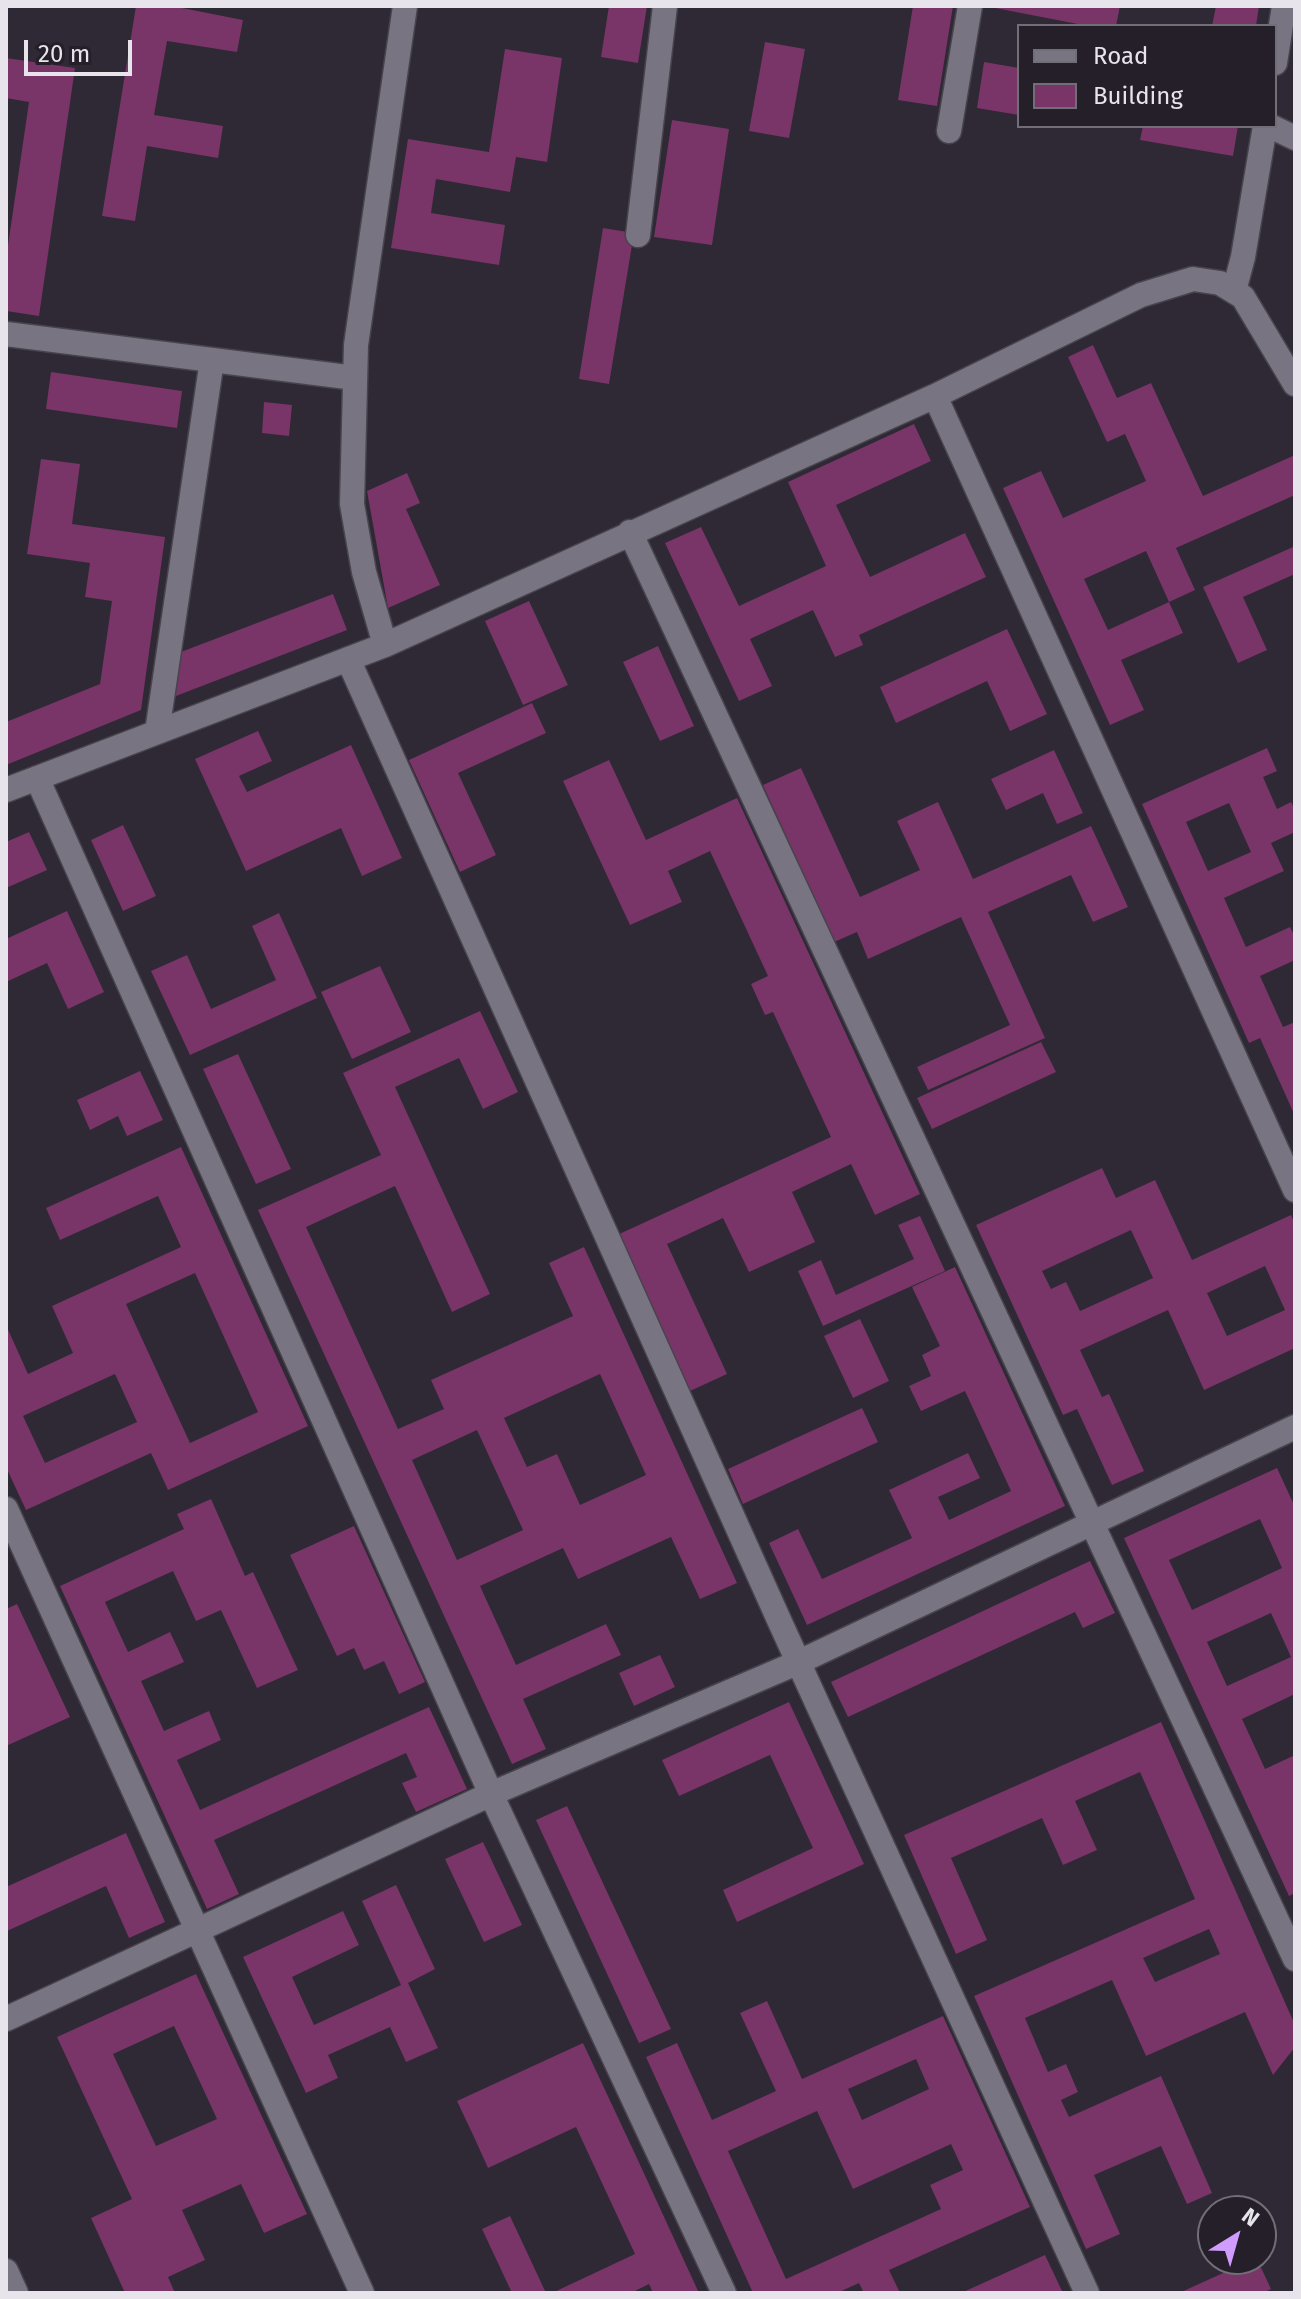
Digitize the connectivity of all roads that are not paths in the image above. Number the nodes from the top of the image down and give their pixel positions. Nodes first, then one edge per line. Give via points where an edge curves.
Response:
1 (405, 6) edge
2 (665, 6) edge
3 (970, 6) edge
4 (1284, 6) edge
5 (1277, 50) edge
6 (1268, 128) edge
7 (1272, 128) edge
8 (949, 131) dead end
9 (1295, 138) edge
10 (638, 235) dead end
11 (1234, 291) junction
12 (6, 334) edge
13 (212, 360) junction
14 (355, 378) junction
15 (1295, 384) edge
16 (935, 396) junction
17 (630, 532) junction
18 (385, 645) junction
19 (348, 659) junction
20 (157, 732) junction
21 (37, 778) junction
22 (6, 790) edge
23 (1295, 1190) edge
24 (1295, 1427) edge
25 (6, 1509) edge
26 (1092, 1524) junction
27 (799, 1662) junction
28 (491, 1794) junction
29 (195, 1931) junction
30 (1295, 1959) edge
31 (6, 2019) edge
32 (6, 2271) edge
33 (16, 2293) edge
34 (362, 2293) edge
35 (724, 2293) edge
36 (1087, 2293) edge

1 - 14 street
2 - 10 street
3 - 8 street
4 - 5 street
6 - 11 street
7 - 9 street
11 - 15 street via 1243,297
11 - 16 street via 1193,279 1141,295
12 - 13 street
13 - 14 street
13 - 20 street
14 - 18 street via 352,504
16 - 17 street
16 - 23 street
17 - 18 street
17 - 26 street
18 - 19 street
19 - 20 street
19 - 27 street
20 - 21 street
21 - 22 street
21 - 28 street
24 - 26 street
25 - 29 street
26 - 27 street
26 - 30 street
27 - 28 street
27 - 36 street
28 - 29 street
28 - 35 street
29 - 31 street
29 - 34 street
32 - 33 street

